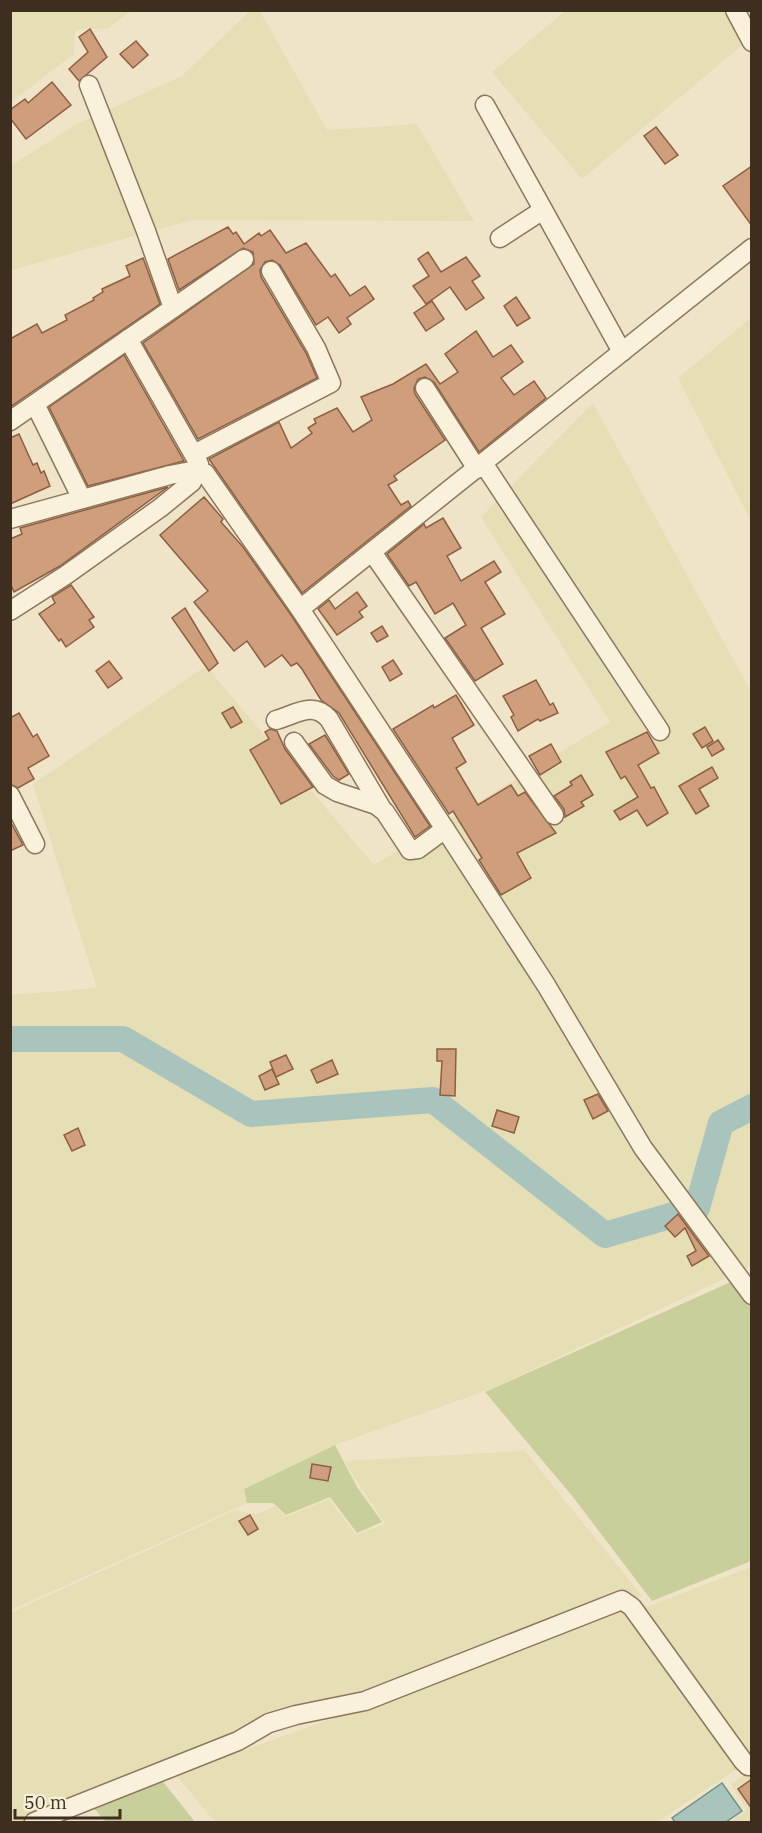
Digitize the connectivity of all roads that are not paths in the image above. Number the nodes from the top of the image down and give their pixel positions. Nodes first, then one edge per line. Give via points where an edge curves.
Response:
1 (735, 10) edge
2 (752, 42) edge
3 (89, 85) dead end
4 (485, 105) dead end
5 (543, 210) junction
6 (500, 238) dead end
7 (752, 248) edge
8 (244, 259) dead end
9 (271, 271) dead end
10 (173, 308) junction
11 (128, 339) junction
12 (622, 352) junction
13 (425, 388) dead end
14 (35, 404) junction
15 (10, 421) edge
16 (198, 466) junction
17 (480, 466) junction
18 (82, 500) junction
19 (10, 519) edge
20 (372, 552) junction
21 (300, 609) junction
22 (10, 610) edge
23 (276, 720) dead end
24 (660, 731) dead end
25 (294, 742) dead end
26 (10, 795) edge
27 (385, 812) junction
28 (554, 815) dead end
29 (445, 829) junction
30 (35, 844) dead end
31 (752, 1295) edge
32 (752, 1765) edge
33 (34, 1822) edge

1 - 2 street
3 - 10 street
4 - 5 street
5 - 6 street
5 - 12 street
7 - 12 street
8 - 10 street
9 - 16 street via 331,382
10 - 11 street
11 - 14 street
11 - 16 street
12 - 17 street
13 - 17 street
14 - 15 street
14 - 18 street
16 - 18 street
16 - 21 street
16 - 22 street via 192,482 160,508
17 - 20 street
17 - 24 street
18 - 19 street
20 - 21 street
20 - 28 street
21 - 29 street
23 - 27 street via 313,708 321,710
25 - 27 street via 330,789 368,801
26 - 30 street
27 - 29 street via 410,850 418,849
29 - 31 street via 658,1168
32 - 33 street via 743,1761 632,1608 622,1600 365,1701 269,1723 238,1741

